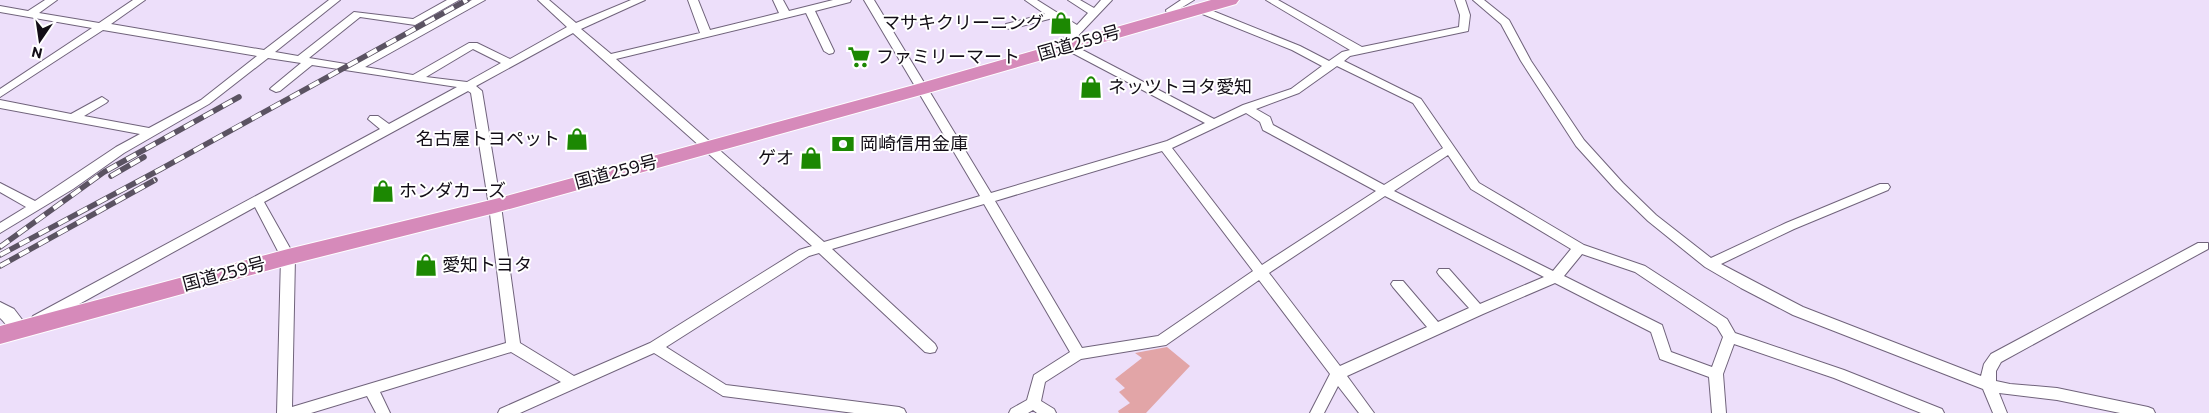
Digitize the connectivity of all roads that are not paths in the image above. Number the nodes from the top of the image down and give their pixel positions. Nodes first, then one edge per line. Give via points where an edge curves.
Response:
1 (52, 0) edge
2 (140, 0) edge
3 (335, 0) edge
4 (454, 0) edge
5 (480, 0) edge
6 (543, 0) edge
7 (640, 0) edge
8 (693, 0) edge
9 (778, 0) edge
10 (846, 0) edge
11 (869, 0) edge
12 (1030, 0) edge
13 (1073, 0) edge
14 (1107, 0) edge
15 (1230, 0) edge
16 (1271, 0) edge
17 (1460, 0) edge
18 (1478, 0) edge
19 (828, 2) edge
20 (1194, 4) edge
21 (0, 9) edge
22 (809, 9) junction
23 (1094, 12) junction
24 (30, 14) junction
25 (785, 14) junction
26 (1054, 15) junction
27 (102, 26) junction
28 (1010, 26) dead end
29 (576, 27) junction
30 (706, 34) junction
31 (1072, 38) junction
32 (829, 51) dead end
33 (1360, 51) junction
34 (266, 54) junction
35 (609, 58) junction
36 (306, 60) junction
37 (510, 63) junction
38 (1332, 64) junction
39 (354, 68) junction
40 (415, 79) junction
41 (467, 86) junction
42 (276, 89) dead end
43 (921, 89) junction
44 (0, 94) edge
45 (102, 100) dead end
46 (0, 104) edge
47 (1247, 108) junction
48 (72, 118) junction
49 (374, 119) dead end
50 (1213, 123) junction
51 (389, 129) junction
52 (150, 132) junction
53 (1165, 146) junction
54 (708, 147) junction
55 (1449, 149) junction
56 (0, 186) edge
57 (1884, 186) dead end
58 (1385, 191) junction
59 (988, 199) junction
60 (257, 200) junction
61 (495, 206) junction
62 (36, 207) junction
63 (0, 229) edge
64 (2203, 246) dead end
65 (822, 248) junction
66 (1579, 248) junction
67 (288, 257) junction
68 (1710, 264) junction
69 (1261, 272) junction
70 (1444, 272) dead end
71 (1555, 278) junction
72 (1398, 284) dead end
73 (0, 308) edge
74 (1478, 310) junction
75 (1436, 328) junction
76 (21, 330) junction
77 (0, 335) edge
78 (1730, 337) junction
79 (513, 346) junction
80 (655, 347) junction
81 (930, 348) dead end
82 (1078, 354) junction
83 (1337, 374) junction
84 (1716, 374) junction
85 (572, 382) junction
86 (1989, 385) junction
87 (371, 390) junction
88 (1032, 403) junction
89 (284, 413) edge
90 (291, 413) edge
91 (383, 413) edge
92 (505, 413) edge
93 (899, 413) edge
94 (1016, 413) edge
95 (1049, 413) edge
96 (1317, 413) edge
97 (1367, 413) edge
98 (1719, 413) edge
99 (1937, 413) edge
100 (2000, 413) edge
101 (2148, 413) edge

1 - 24 street
2 - 27 street
3 - 34 street
4 - 36 street via 414,22 358,14
5 - 39 street
6 - 29 street
7 - 29 street
8 - 30 street
9 - 25 street
10 - 19 street
11 - 43 street
12 - 26 street
13 - 23 street
14 - 23 street
15 - 20 highway, 国道259号
16 - 33 street
17 - 33 street via 1465,15 1464,29
18 - 68 street via 1505,22 1526,61 1580,143 1652,218
19 - 22 street
20 - 31 highway, 国道259号 via 1172,16
20 - 38 street
21 - 24 street
22 - 25 street
22 - 32 street
23 - 31 street
24 - 27 street
25 - 30 street
26 - 28 street
26 - 31 street
27 - 34 street
27 - 44 street
29 - 35 street
29 - 37 street
30 - 35 street
31 - 43 highway, 国道259号
31 - 50 street
33 - 38 street via 1346,54
34 - 36 street
34 - 52 street via 205,102
35 - 54 street
36 - 39 street
36 - 42 street
37 - 40 street via 473,45
37 - 41 street
38 - 47 street via 1295,91
38 - 55 street via 1417,101
39 - 40 street
40 - 41 street
41 - 51 street
41 - 61 street via 476,91
43 - 54 highway, 国道259号
43 - 59 street
45 - 48 street
46 - 48 street
47 - 50 street
47 - 58 street via 1266,120 1267,128
48 - 52 street
49 - 51 street
50 - 53 street
51 - 60 street
52 - 62 street
53 - 59 street
53 - 69 street
54 - 61 highway, 国道259号
54 - 65 street
55 - 58 street
55 - 66 street via 1475,186
56 - 62 street
57 - 68 street
58 - 69 street
58 - 71 street
59 - 65 street
59 - 82 street
60 - 67 street
60 - 76 street
61 - 67 highway, 国道259号
61 - 79 street
62 - 63 street
64 - 86 street via 1996,358 1987,375
65 - 80 street via 804,253
65 - 81 street
66 - 71 street
66 - 78 street via 1640,269 1722,323
67 - 76 highway, 国道259号
67 - 89 street
68 - 86 street via 1798,311
69 - 82 street via 1161,341
69 - 83 street
70 - 74 street
71 - 74 street
71 - 84 street via 1657,329 1665,355
72 - 75 street
73 - 76 street
74 - 75 street
75 - 83 street
76 - 77 highway, 国道259号
78 - 84 street
78 - 99 street via 1839,374
79 - 85 street
79 - 87 street
80 - 85 street
80 - 93 street via 722,390
82 - 88 street via 1039,379
83 - 96 street
83 - 97 street
84 - 98 street
85 - 92 street
86 - 100 street
86 - 101 street via 2057,394
87 - 90 street
87 - 91 street
88 - 94 street
88 - 95 street

